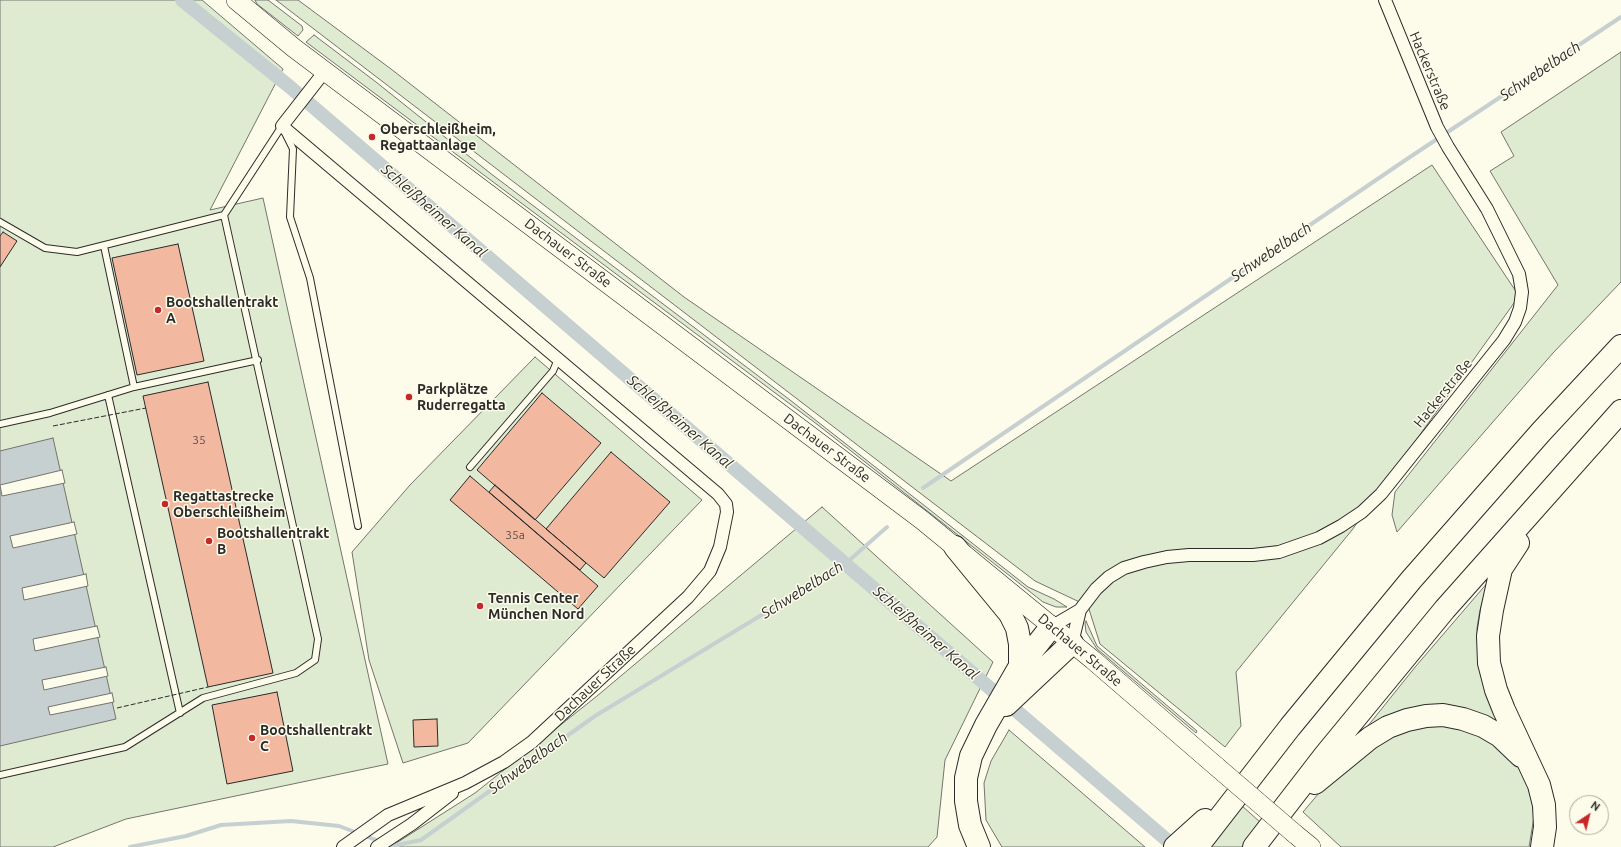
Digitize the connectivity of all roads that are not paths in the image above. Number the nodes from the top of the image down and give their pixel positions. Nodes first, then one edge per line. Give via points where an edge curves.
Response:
1 (236, 0) edge
2 (1385, 0) edge
3 (325, 71) junction
4 (282, 126) junction
5 (224, 215) junction
6 (0, 222) edge
7 (104, 246) junction
8 (1621, 346) edge
9 (558, 359) junction
10 (258, 360) junction
11 (134, 387) junction
12 (108, 395) junction
13 (1621, 412) edge
14 (0, 424) edge
15 (1576, 460) junction
16 (470, 467) dead end
17 (358, 526) dead end
18 (955, 547) junction
19 (1080, 610) junction
20 (1051, 627) junction
21 (1072, 643) junction
22 (1018, 679) junction
23 (180, 713) junction
24 (1530, 763) junction
25 (0, 774) edge
26 (465, 783) junction
27 (1282, 811) junction
28 (346, 845) edge
29 (1185, 845) edge
30 (377, 847) edge
31 (979, 847) edge
32 (1254, 847) edge
33 (1311, 847) edge
34 (1542, 847) edge

1 - 3 main road, Dachauer Straße
2 - 19 street, Hackerstraße via 1438,127 1487,209 1519,274 1522,292 1515,322 1499,346 1381,494 1362,512 1341,526 1319,538 1278,552 1167,557 1124,568 1096,589
3 - 4 street
3 - 18 main road, Dachauer Straße via 854,467
4 - 5 lane
4 - 9 street, Dachauer Straße
4 - 17 lane via 293,149 290,217 310,278
5 - 7 lane
5 - 10 lane
6 - 7 lane via 44,248 77,252
7 - 11 lane
8 - 29 highway via 1532,442 1411,580 1246,783
9 - 16 lane via 553,371
9 - 26 street, Dachauer Straße via 718,494 726,504 720,547 710,571 688,597 532,742 504,762
10 - 11 lane
10 - 23 lane via 318,639 315,660 296,673 203,698
11 - 12 lane
12 - 14 lane via 50,413
12 - 23 lane
13 - 15 highway
15 - 24 highway via 1528,526 1501,569 1488,636 1489,663 1496,690
15 - 27 highway via 1445,609
18 - 20 main road, Dachauer Straße
18 - 22 highway via 1010,614 1017,628 1020,644
19 - 20 street, Hackerstraße
19 - 21 street, Hackerstraße
20 - 21 main road, Dachauer Straße
20 - 22 highway
21 - 22 highway
21 - 33 main road, Dachauer Straße, bridge
22 - 31 highway via 986,725 971,756 966,778 966,801 970,825
23 - 25 lane via 125,747
24 - 27 highway via 1500,736 1483,726 1443,715 1426,716 1388,727 1370,738
24 - 34 highway via 1544,805 1545,827
26 - 28 street, Dachauer Straße via 388,816
26 - 30 street, Dachauer Straße
27 - 32 highway

